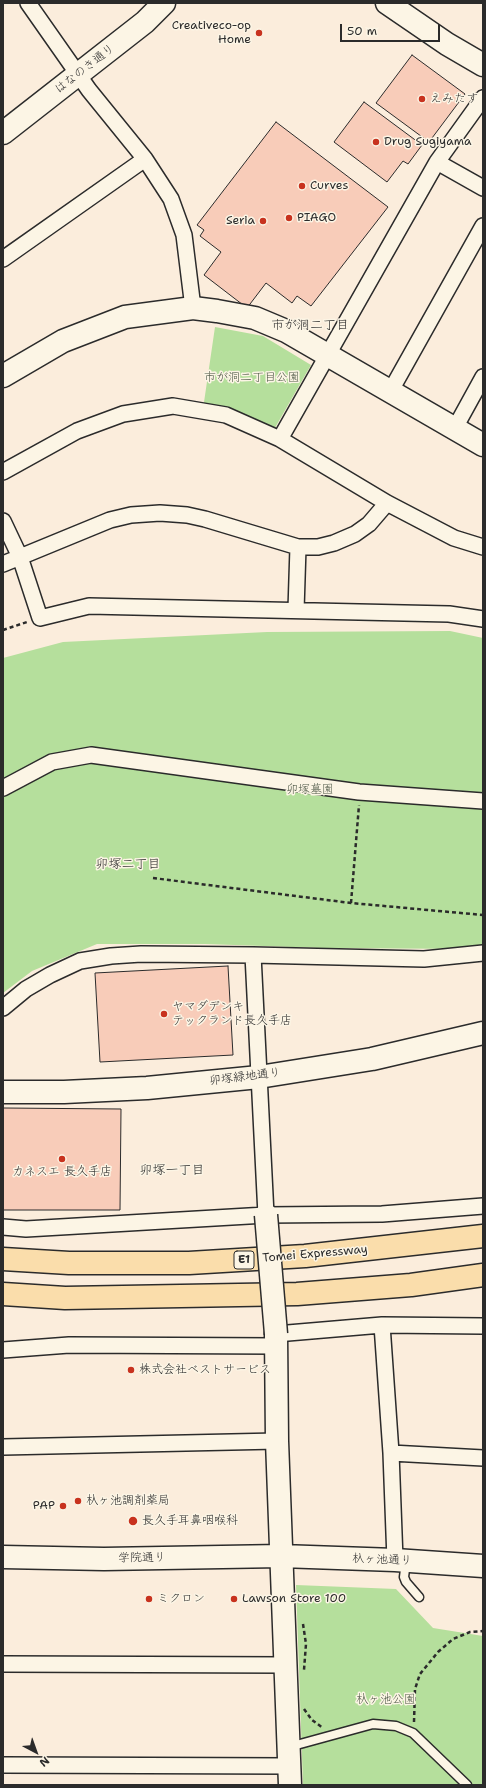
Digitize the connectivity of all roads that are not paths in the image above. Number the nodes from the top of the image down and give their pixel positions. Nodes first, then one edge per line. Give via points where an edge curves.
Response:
1 (28, 3) edge
2 (164, 3) edge
3 (387, 3) edge
4 (483, 65) edge
5 (78, 74) junction
6 (483, 98) edge
7 (3, 133) edge
8 (145, 159) junction
9 (437, 162) junction
10 (483, 188) edge
11 (483, 226) edge
12 (3, 259) edge
13 (193, 308) junction
14 (329, 355) junction
15 (3, 376) edge
16 (483, 377) edge
17 (390, 392) junction
18 (455, 428) junction
19 (280, 439) junction
20 (483, 445) edge
21 (3, 472) edge
22 (387, 503) junction
23 (3, 521) edge
24 (298, 547) junction
25 (483, 547) edge
26 (20, 557) junction
27 (3, 564) edge
28 (296, 610) junction
29 (483, 619) edge
30 (3, 788) edge
31 (483, 801) edge
32 (253, 954) junction
33 (483, 954) edge
34 (3, 1008) edge
35 (483, 1033) edge
36 (259, 1077) junction
37 (3, 1092) edge
38 (483, 1206) edge
39 (266, 1215) junction
40 (3, 1227) edge
41 (483, 1236) edge
42 (3, 1259) edge
43 (483, 1275) edge
44 (3, 1294) edge
45 (382, 1325) junction
46 (483, 1326) edge
47 (276, 1340) junction
48 (3, 1350) edge
49 (277, 1441) junction
50 (3, 1447) edge
51 (391, 1453) junction
52 (483, 1458) edge
53 (281, 1556) junction
54 (3, 1557) edge
55 (401, 1560) junction
56 (483, 1566) edge
57 (419, 1597) dead end
58 (3, 1664) edge
59 (285, 1665) junction
60 (3, 1765) edge
61 (289, 1766) edge
62 (467, 1785) edge

1 - 5 street
2 - 5 street, はなのき通り via 145,22
3 - 4 street via 440,40
5 - 7 street, はなのき通り
5 - 8 street
6 - 9 street
8 - 12 street
8 - 13 street via 171,199 184,235
9 - 10 street
9 - 14 street via 335,340
11 - 17 street
13 - 14 street via 255,318 286,330
13 - 15 street via 125,317 63,341
14 - 17 street
14 - 19 street
16 - 18 street
17 - 18 street
18 - 20 street
19 - 21 street via 226,415 174,406 123,414 77,431
19 - 22 street
22 - 24 street via 369,524 354,534 329,544
22 - 25 street via 454,538
23 - 26 street
24 - 26 street via 205,519 160,513 131,515 110,520
24 - 28 street
26 - 27 street
26 - 28 street via 40,618 89,606
28 - 29 street via 449,614
30 - 31 street via 52,762 91,755 360,792
32 - 33 street via 424,959
32 - 34 street via 141,954 80,961 26,989
32 - 36 street
35 - 36 street, 卯塚緑地通り via 372,1059
36 - 37 street, 卯塚緑地通り via 147,1088
36 - 39 street
38 - 39 street via 382,1214
39 - 40 street via 26,1229
39 - 47 street, bridge
41 - 42 highway, Tomei Expressway / E1 via 306,1256 189,1263 69,1263
43 - 44 highway via 411,1285 297,1294 65,1298
45 - 46 street
45 - 47 street
45 - 51 street
47 - 48 street via 69,1345
47 - 49 street
49 - 50 street
49 - 53 street
51 - 52 street
51 - 55 street
53 - 54 street, 学院通り via 104,1559
53 - 55 street, 杁ヶ池通り
53 - 59 street
55 - 56 street, 杁ヶ池通り
55 - 57 lane via 406,1582
58 - 59 street
59 - 61 street
60 - 61 street
61 - 62 lane via 318,1740 333,1734 382,1724 413,1733

